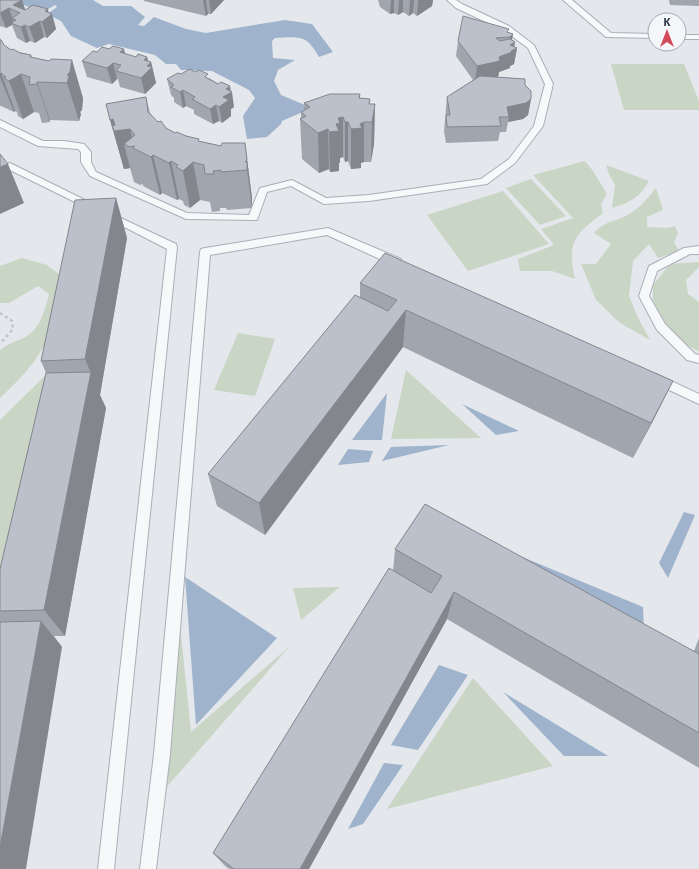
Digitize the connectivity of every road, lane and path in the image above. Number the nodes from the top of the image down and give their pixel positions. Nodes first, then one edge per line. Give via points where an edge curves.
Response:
1 (451, 0) edge
2 (567, 0) edge
3 (647, 36) edge
4 (687, 37) edge
5 (699, 37) edge
6 (0, 123) edge
7 (0, 170) edge
8 (699, 250) edge
9 (408, 267) edge
10 (0, 313) edge
11 (0, 344) edge
12 (699, 359) edge
13 (648, 376) edge
14 (699, 399) edge
15 (106, 869) edge
16 (148, 869) edge

1 - 6 lane via 506,28 531,47 549,84 538,126 512,161 484,182 369,198 324,201 292,183 263,190 253,218 186,216 93,174 86,162 86,152 81,146 41,144
2 - 3 lane via 609,35
4 - 5 lane
7 - 15 lane via 10,166 172,247
8 - 12 lane via 688,251 653,269 644,296 661,327 691,357
9 - 16 lane via 328,231 205,252 162,754
10 - 11 path via 12,321 13,329
13 - 14 lane

